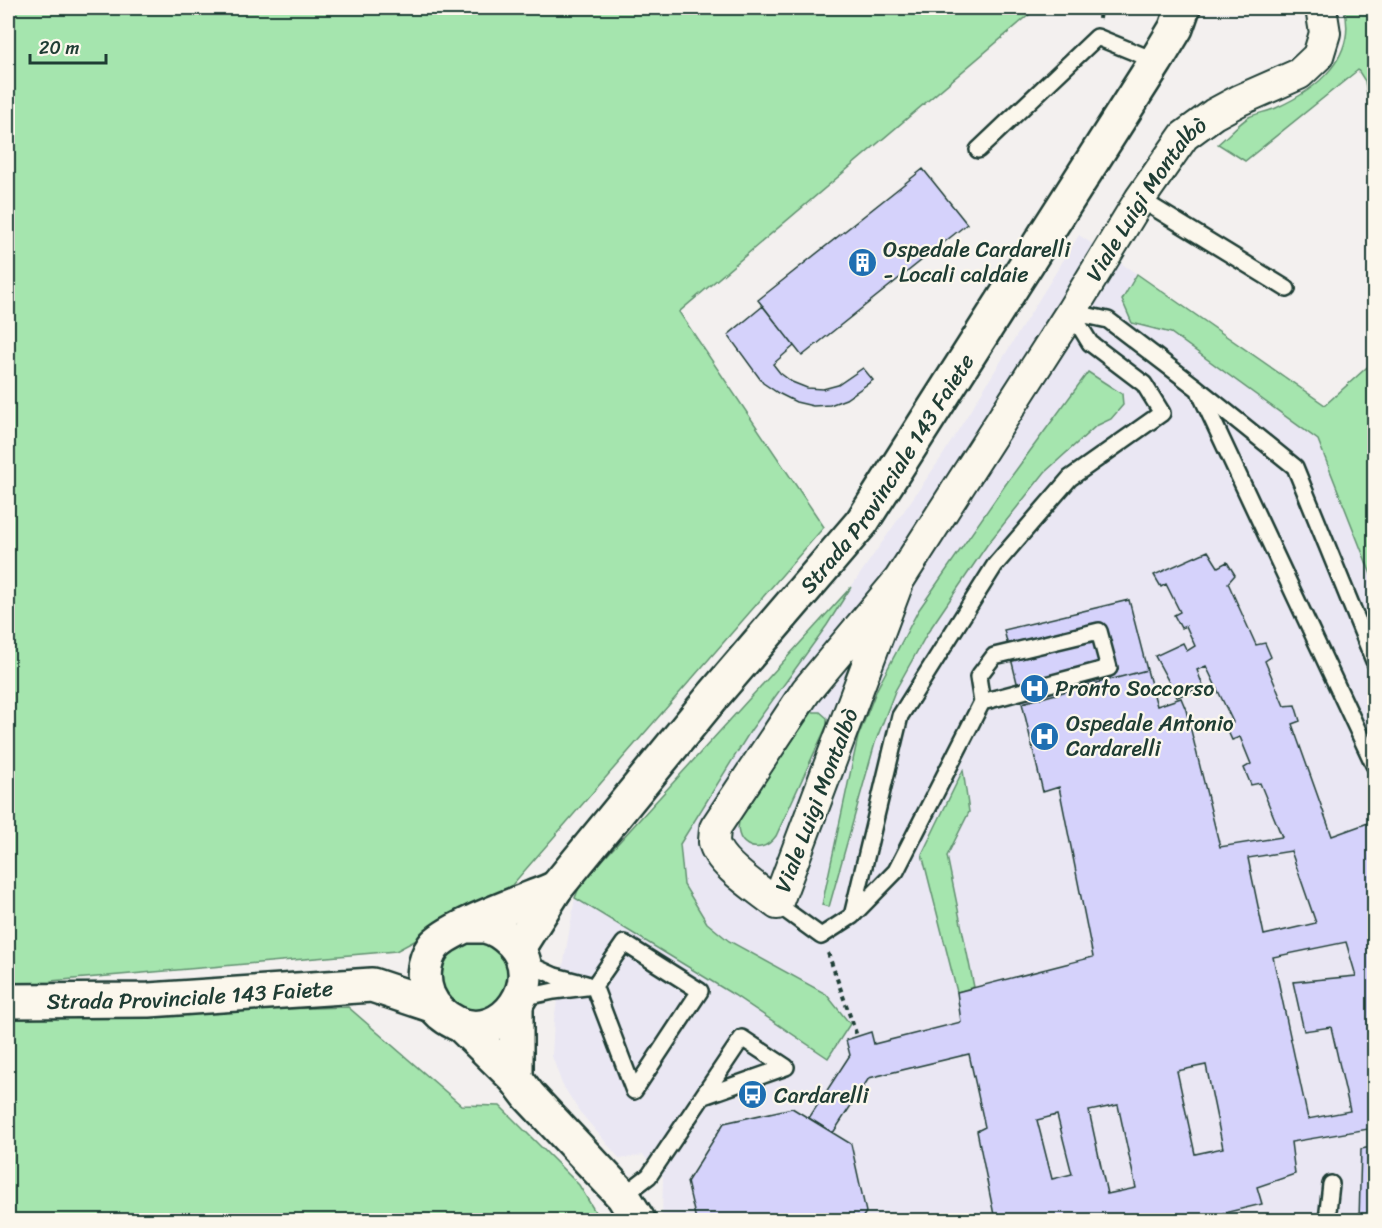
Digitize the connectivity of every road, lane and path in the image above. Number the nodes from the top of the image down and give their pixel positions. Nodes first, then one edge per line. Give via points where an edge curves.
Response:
1 (1202, 8) edge
2 (1319, 9) edge
3 (1179, 18) edge
4 (1156, 61) junction
5 (978, 150) dead end
6 (1140, 200) junction
7 (1287, 289) dead end
8 (1071, 312) junction
9 (1197, 388) junction
10 (899, 580) junction
11 (1374, 661) edge
12 (982, 702) junction
13 (1374, 765) edge
14 (556, 888) junction
15 (777, 904) junction
16 (852, 916) junction
17 (466, 926) junction
18 (821, 936) junction
19 (433, 947) junction
20 (521, 955) junction
21 (372, 985) junction
22 (594, 986) junction
23 (8, 1001) edge
24 (519, 1002) junction
25 (432, 1005) junction
26 (462, 1026) junction
27 (857, 1036) dead end
28 (516, 1079) junction
29 (704, 1096) junction
30 (1331, 1184) dead end
31 (630, 1208) edge
32 (1327, 1221) edge

1 - 3 main road, Strada Provinciale 143 Faiete
2 - 6 street, Viale Luigi Montalbò via 1325,33 1318,56 1299,74 1214,114 1184,136
3 - 4 main road, Strada Provinciale 143 Faiete
4 - 5 lane via 1097,37
4 - 14 main road, Strada Provinciale 143 Faiete via 862,522
6 - 7 lane
6 - 8 street, Viale Luigi Montalbò
8 - 9 lane via 1108,320
8 - 10 street, Viale Luigi Montalbò
8 - 16 lane via 1090,343 1144,384 1162,413 1070,478 995,565 900,716
9 - 11 lane via 1295,467
9 - 13 lane
10 - 15 street, Viale Luigi Montalbò
10 - 15 street, Viale Luigi Montalbò via 806,691 715,828 714,843 723,859
12 - 12 lane via 1108,668 1099,631 994,656 978,676
12 - 16 lane via 896,871
14 - 17 main road, Strada Provinciale 143 Faiete
14 - 20 main road, Strada Provinciale 143 Faiete
15 - 18 lane
16 - 18 lane
17 - 19 main road, Strada Provinciale 143 Faiete via 448,933
17 - 20 main road via 486,927 504,934
18 - 27 path
19 - 21 main road, Strada Provinciale 143 Faiete
19 - 25 main road via 425,965 424,986
20 - 22 lane via 555,976
20 - 24 main road via 526,980
21 - 23 main road, Strada Provinciale 143 Faiete via 149,1000
21 - 25 main road, Strada Provinciale 143 Faiete
22 - 22 lane via 598,996 634,1091 700,991 624,943
22 - 24 lane via 554,991
24 - 26 main road via 501,1020 483,1027
24 - 28 main road
25 - 26 main road, Strada Provinciale 143 Faiete via 445,1018
26 - 28 main road, Strada Provinciale 143 Faiete
28 - 31 main road, Strada Provinciale 143 Faiete
29 - 29 lane via 724,1089 786,1067 742,1038
29 - 31 lane
30 - 32 lane

